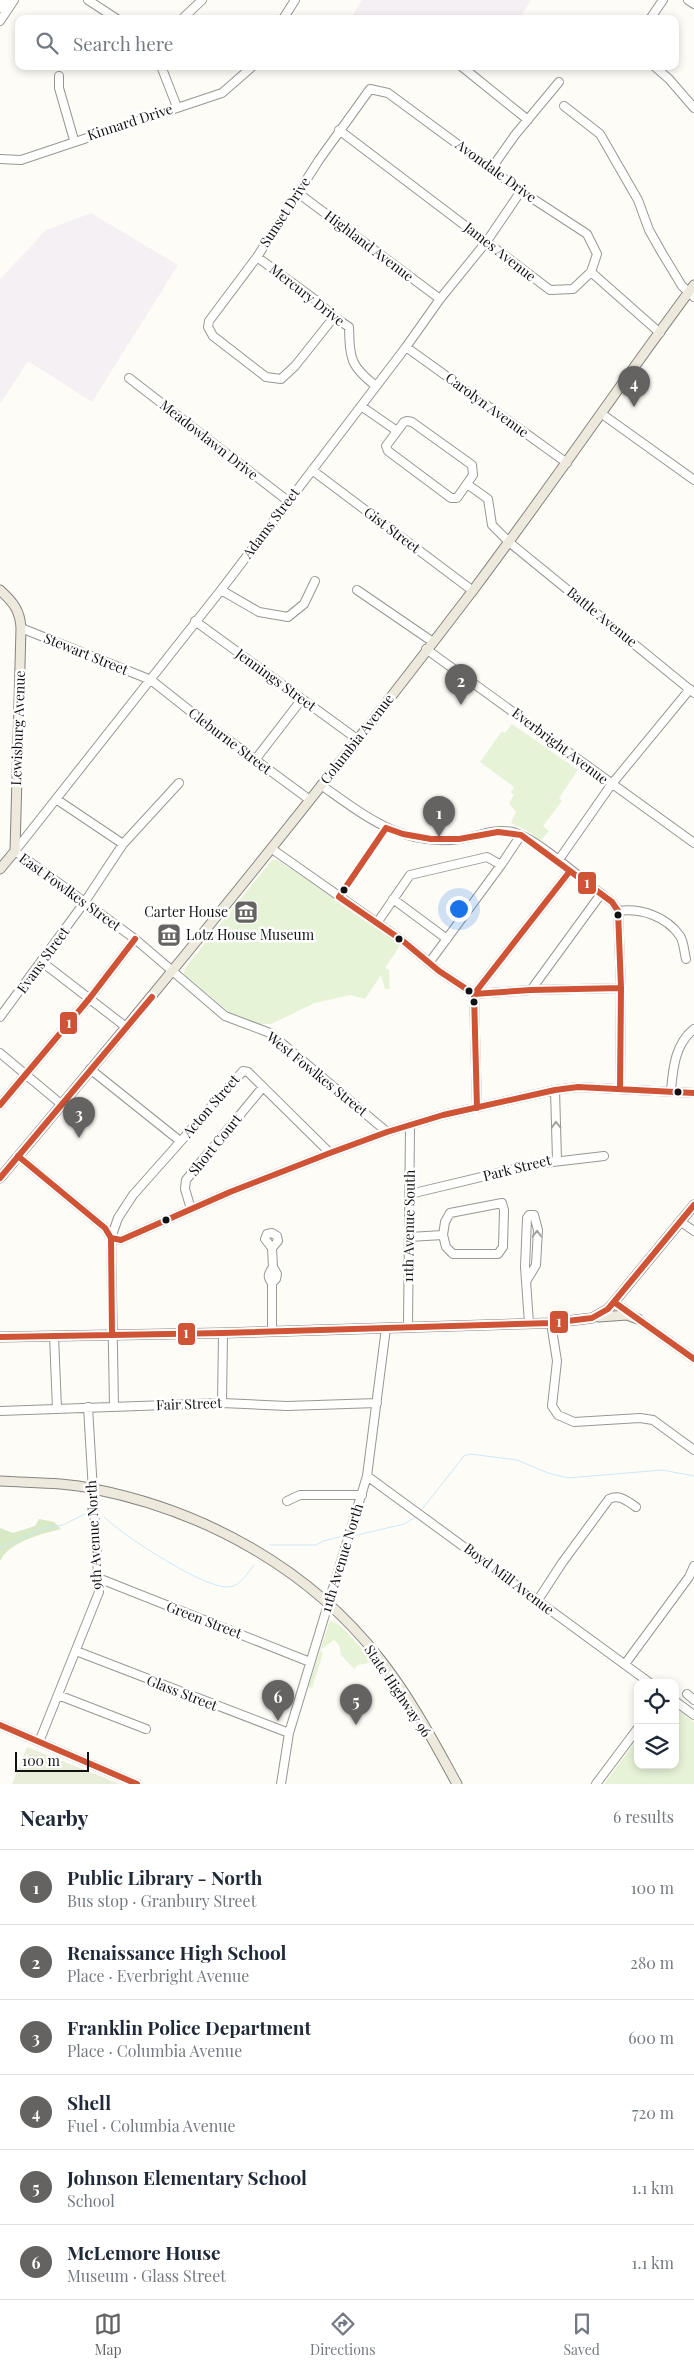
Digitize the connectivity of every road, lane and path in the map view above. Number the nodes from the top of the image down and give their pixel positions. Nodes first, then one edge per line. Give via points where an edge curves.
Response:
1 (5, 0) edge
2 (14, 0) edge
3 (88, 0) edge
4 (202, 0) edge
5 (296, 0) edge
6 (663, 0) edge
7 (688, 0) edge
8 (100, 3) edge
9 (694, 4) edge
10 (0, 8) edge
11 (113, 15) edge
12 (186, 15) edge
13 (287, 15) edge
14 (653, 15) edge
15 (0, 21) edge
16 (163, 70) edge
17 (248, 70) edge
18 (466, 70) edge
19 (659, 70) edge
20 (59, 76) dead end
21 (559, 82) dead end
22 (370, 89) joint
23 (564, 106) dead end
24 (177, 107) junction
25 (694, 108) edge
26 (528, 120) junction
27 (339, 130) junction
28 (74, 140) junction
29 (0, 159) edge
30 (491, 169) junction
31 (521, 190) junction
32 (298, 193) junction
33 (487, 241) junction
34 (257, 257) junction
35 (591, 272) junction
36 (692, 292) edge
37 (440, 299) junction
38 (334, 317) junction
39 (660, 333) junction
40 (406, 347) junction
41 (130, 378) dead end
42 (376, 386) junction
43 (362, 406) junction
44 (602, 414) junction
45 (396, 431) junction
46 (567, 463) junction
47 (312, 470) junction
48 (694, 480) edge
49 (467, 484) junction
50 (288, 501) junction
51 (509, 542) junction
52 (315, 581) dead end
53 (0, 590) edge
54 (221, 590) junction
55 (357, 590) dead end
56 (473, 590) junction
57 (195, 621) junction
58 (21, 628) junction
59 (433, 642) junction
60 (426, 649) junction
61 (151, 680) junction
62 (692, 691) edge
63 (302, 699) junction
64 (357, 740) junction
65 (255, 760) junction
66 (179, 783) dead end
67 (611, 784) junction
68 (321, 786) junction
69 (56, 799) junction
70 (310, 800) junction
71 (521, 835) junction
72 (694, 843) edge
73 (123, 844) junction
74 (272, 849) junction
75 (15, 851) junction
76 (558, 861) junction
77 (501, 865) junction
78 (0, 869) edge
79 (570, 871) junction
80 (601, 894) junction
81 (393, 900) junction
82 (84, 903) junction
83 (618, 911) junction
84 (377, 923) junction
85 (134, 939) junction
86 (447, 940) junction
87 (686, 959) dead end
88 (42, 962) junction
89 (429, 963) junction
90 (172, 971) junction
91 (621, 988) junction
92 (530, 990) junction
93 (474, 994) junction
94 (90, 999) junction
95 (0, 1017) edge
96 (126, 1027) junction
97 (694, 1029) edge
98 (0, 1053) edge
99 (90, 1069) junction
100 (26, 1074) junction
101 (263, 1087) junction
102 (620, 1088) junction
103 (555, 1090) junction
104 (671, 1090) junction
105 (694, 1093) edge
106 (61, 1104) junction
107 (0, 1105) edge
108 (477, 1108) junction
109 (410, 1126) junction
110 (387, 1132) junction
111 (180, 1141) junction
112 (330, 1153) junction
113 (18, 1156) junction
114 (604, 1156) dead end
115 (557, 1160) junction
116 (0, 1178) edge
117 (410, 1194) junction
118 (694, 1205) edge
119 (191, 1209) junction
120 (681, 1222) junction
121 (694, 1231) edge
122 (443, 1235) junction
123 (409, 1237) junction
124 (111, 1238) junction
125 (272, 1248) dead end
126 (528, 1280) junction
127 (614, 1302) junction
128 (592, 1318) junction
129 (638, 1319) junction
130 (551, 1323) junction
131 (529, 1324) junction
132 (408, 1327) junction
133 (386, 1328) junction
134 (272, 1332) junction
135 (223, 1333) junction
136 (112, 1334) junction
137 (54, 1336) junction
138 (0, 1337) edge
139 (694, 1359) edge
140 (222, 1403) junction
141 (378, 1404) junction
142 (114, 1406) junction
143 (88, 1407) junction
144 (57, 1409) junction
145 (0, 1411) edge
146 (694, 1450) edge
147 (367, 1476) junction
148 (0, 1481) edge
149 (92, 1488) junction
150 (362, 1495) junction
151 (287, 1501) dead end
152 (636, 1507) dead end
153 (694, 1566) edge
154 (98, 1578) junction
155 (538, 1600) junction
156 (328, 1604) junction
157 (76, 1651) junction
158 (310, 1662) junction
159 (625, 1664) junction
160 (645, 1679) edge
161 (687, 1694) dead end
162 (58, 1695) junction
163 (694, 1700) edge
164 (679, 1704) edge
165 (694, 1715) edge
166 (0, 1725) edge
167 (146, 1729) dead end
168 (289, 1733) junction
169 (634, 1733) edge
170 (39, 1742) junction
171 (138, 1784) edge
172 (281, 1784) edge
173 (458, 1784) edge
174 (596, 1784) edge

1 - 10 street
2 - 15 street
3 - 8 street
4 - 12 street
5 - 13 street
6 - 14 street
7 - 9 street
8 - 11 street
16 - 24 street
17 - 24 street, Kinnard Drive via 222,92
18 - 26 street
19 - 25 street
20 - 28 street via 59,88
21 - 26 street
22 - 27 street, Sunset Drive
22 - 30 street, Avondale Drive via 388,93
23 - 36 street via 600,134 638,200 662,253 682,286
24 - 28 street, Kinnard Drive
26 - 30 street
27 - 32 street, Sunset Drive
27 - 33 street, James Avenue
28 - 29 street, Kinnard Drive via 21,160
30 - 31 street, Avondale Drive
31 - 33 street, Adams Street
31 - 35 street, Avondale Drive via 587,234 597,254
32 - 34 street, Sunset Drive
32 - 37 street, Highland Avenue
33 - 35 street, James Avenue via 550,290 573,289
33 - 37 street, Adams Street
34 - 38 street, Mercury Drive via 317,300
34 - 38 street, Sunset Drive via 209,321 208,328 213,336 266,377 281,379
35 - 39 street
36 - 39 main road, Columbia Avenue
37 - 40 street, Adams Street
38 - 42 street, Mercury Drive via 349,327 350,355 360,374
39 - 44 main road, Columbia Avenue
40 - 42 street, Adams Street
40 - 46 street, Carolyn Avenue
41 - 50 street, Meadowlawn Drive
42 - 43 street, Adams Street
43 - 45 street
43 - 47 street, Adams Street
44 - 46 main road, Columbia Avenue
44 - 48 street
45 - 49 street via 404,422 412,422 472,465 473,475
45 - 49 street via 386,446 388,451 452,498 457,498
46 - 51 main road, Columbia Avenue
47 - 50 street, Adams Street
47 - 56 street, Gist Street
49 - 51 street, Battle Avenue via 488,499 492,525
50 - 54 street, Adams Street
51 - 56 main road, Columbia Avenue
51 - 62 street, Battle Avenue
52 - 54 street via 304,604 288,617 258,612
53 - 58 main road, Lewisburg Avenue via 15,603
54 - 57 street, Adams Street
55 - 59 street
56 - 59 main road, Columbia Avenue
57 - 61 street, Adams Street
57 - 63 street, Jennings Street
58 - 61 street, Stewart Street
58 - 75 main road, Lewisburg Avenue
59 - 60 main road, Columbia Avenue
60 - 64 main road, Columbia Avenue
60 - 67 street, Everbright Avenue
61 - 65 street, Cleburne Street
61 - 69 street, Adams Street
62 - 67 street
63 - 64 street, Jennings Street
63 - 65 street
64 - 68 main road, Columbia Avenue
65 - 70 street, Cleburne Street
66 - 73 street, Evans Street
67 - 72 street, Everbright Avenue
67 - 76 street
68 - 70 main road, Columbia Avenue
68 - 71 street via 377,824 405,836 432,840 459,839 501,831
69 - 73 street
69 - 75 street, Adams Street
70 - 74 main road, Columbia Avenue
71 - 76 street
71 - 77 street
73 - 82 street, Evans Street
74 - 84 street
74 - 90 main road, Columbia Avenue
75 - 78 main road
75 - 82 street, East Fowlkes Street
76 - 79 street
77 - 81 street via 487,858 410,875
77 - 86 street
79 - 80 street
79 - 93 street
80 - 83 street
80 - 92 street
81 - 84 street
81 - 86 street
82 - 85 street, East Fowlkes Street
82 - 88 street, Evans Street
83 - 87 street via 631,909 658,917 681,937
83 - 91 street
84 - 89 street
85 - 90 street, East Fowlkes Street
85 - 94 street
86 - 89 street
88 - 94 street
88 - 95 street, Evans Street
89 - 93 street
90 - 96 main road, Columbia Avenue
90 - 110 street, West Fowlkes Street via 225,1016 270,1033
91 - 92 street
91 - 102 street
92 - 93 street
93 - 108 street
94 - 96 street
94 - 100 street
96 - 99 main road, Columbia Avenue
97 - 104 street via 677,1052
98 - 100 street
99 - 106 main road, Columbia Avenue
99 - 111 street
100 - 106 street
100 - 107 street
101 - 111 street, Acton Street via 248,1072 240,1071
101 - 112 street, Acton Street
101 - 119 street, Short Court via 186,1180 185,1189
102 - 103 street via 578,1086
102 - 104 street
103 - 108 street
115 -> 103 street, Park Street
104 - 105 street
106 - 113 main road, Columbia Avenue
108 - 109 street
109 - 110 street
109 - 117 street, 11th Avenue South
110 - 112 street
111 - 124 street, Acton Street via 128,1200
112 - 119 street
113 - 116 main road, Columbia Avenue
113 - 124 street via 105,1228
114 - 115 street
115 - 117 street, Park Street
117 - 123 street, 11th Avenue South
118 - 120 main road
119 - 124 street via 121,1240
120 - 121 street
120 - 127 main road
122 - 122 street via 450,1214 502,1203 503,1247 498,1254 452,1254
122 - 123 street
123 - 132 street, 11th Avenue South
124 - 136 street
125 - 134 street via 273,1267 277,1274 272,1283
126 -> 126 street via 536,1265 538,1230 534,1215 526,1218
126 - 131 street
127 - 128 main road
127 - 129 street
128 - 129 main road via 614,1315
128 - 130 main road
129 - 139 street
130 - 131 main road
130 - 146 street via 557,1361 552,1406 558,1415 574,1422 653,1420
131 - 132 main road
132 - 133 main road
133 - 134 main road
133 - 141 street, 11th Avenue North
134 - 135 main road
135 - 136 main road
135 - 140 street
136 - 137 main road
136 - 142 street
137 - 138 main road
137 - 144 street
140 - 141 street, Fair Street via 287,1406
140 - 142 street, Fair Street
141 - 147 street, 11th Avenue North
142 - 143 street, Fair Street
143 - 144 street, Fair Street
143 - 149 street, 9th Avenue North
144 - 145 street, Fair Street
147 - 150 street, 11th Avenue North
147 - 155 street, Boyd Mill Avenue
148 - 149 main road, State Highway 96
149 - 154 street, 9th Avenue North
149 - 156 main road, State Highway 96 via 162,1506 222,1532 265,1556
150 - 151 street via 300,1495
150 - 156 street, 11th Avenue North
152 - 155 street via 623,1498 609,1499
153 - 159 street
154 - 157 street, 9th Avenue North via 97,1600
154 - 158 street, Green Street
155 - 159 street, Boyd Mill Avenue
156 - 158 street, 11th Avenue North
156 - 173 main road, State Highway 96 via 380,1659
157 - 162 street, 9th Avenue North
157 - 168 street, Glass Street
158 - 168 street, 11th Avenue North
159 - 160 street, Boyd Mill Avenue
161 - 163 street
162 - 167 street
162 - 170 street, 9th Avenue North
164 - 165 street
166 - 170 street
168 - 172 street, 11th Avenue North
169 - 174 street
170 - 171 street

